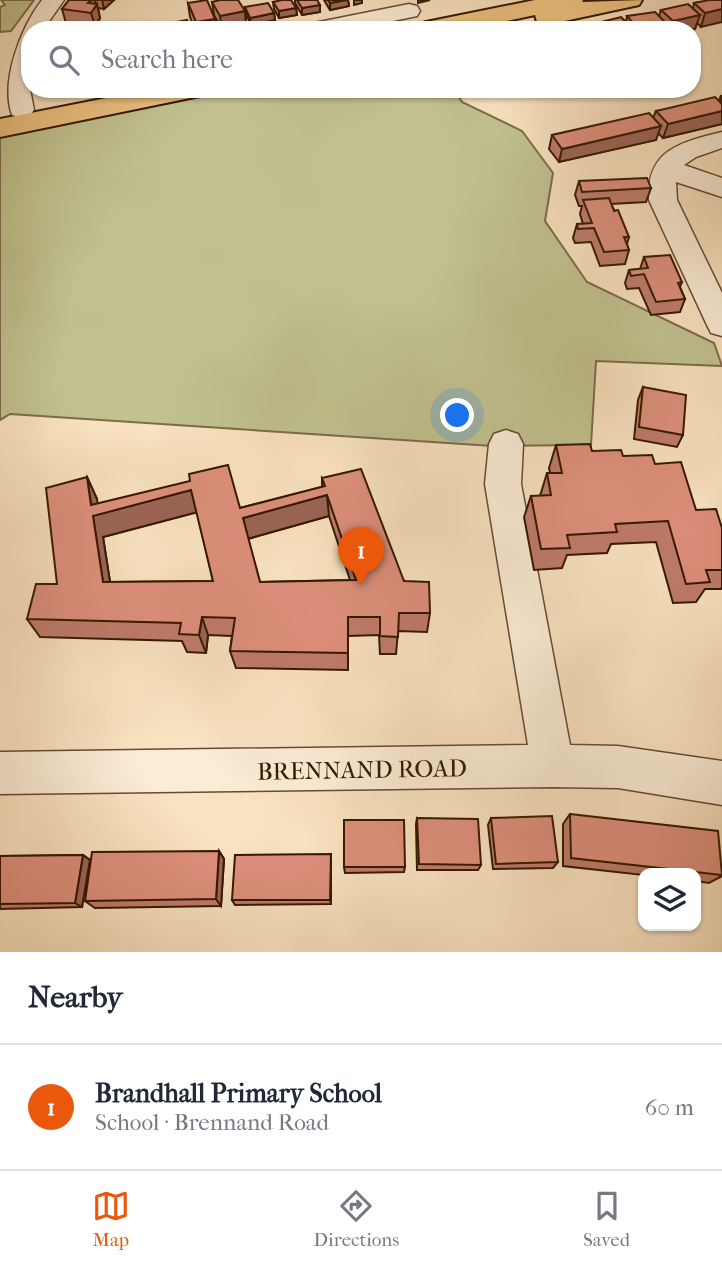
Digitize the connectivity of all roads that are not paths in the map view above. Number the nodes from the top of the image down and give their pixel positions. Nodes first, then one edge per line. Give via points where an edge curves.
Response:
1 (53, 0) edge
2 (571, 0) edge
3 (629, 0) edge
4 (393, 10) dead end
5 (37, 21) edge
6 (350, 21) edge
7 (470, 21) edge
8 (528, 21) edge
9 (21, 49) edge
10 (16, 79) edge
11 (92, 98) edge
12 (140, 98) edge
13 (11, 119) edge
14 (722, 140) edge
15 (667, 169) junction
16 (722, 188) edge
17 (722, 325) edge
18 (506, 444) dead end
19 (552, 766) junction
20 (0, 773) edge
21 (722, 783) edge

1 - 5 street
2 - 7 highway
3 - 8 highway
4 - 6 street
9 - 10 street
10 - 13 street
11 - 13 highway
12 - 13 highway
14 - 15 street via 690,148
15 - 16 street
15 - 17 street via 660,186 663,200
18 - 19 street via 503,484
19 - 20 street, BRENNAND ROAD
19 - 21 street, BRENNAND ROAD via 618,767

